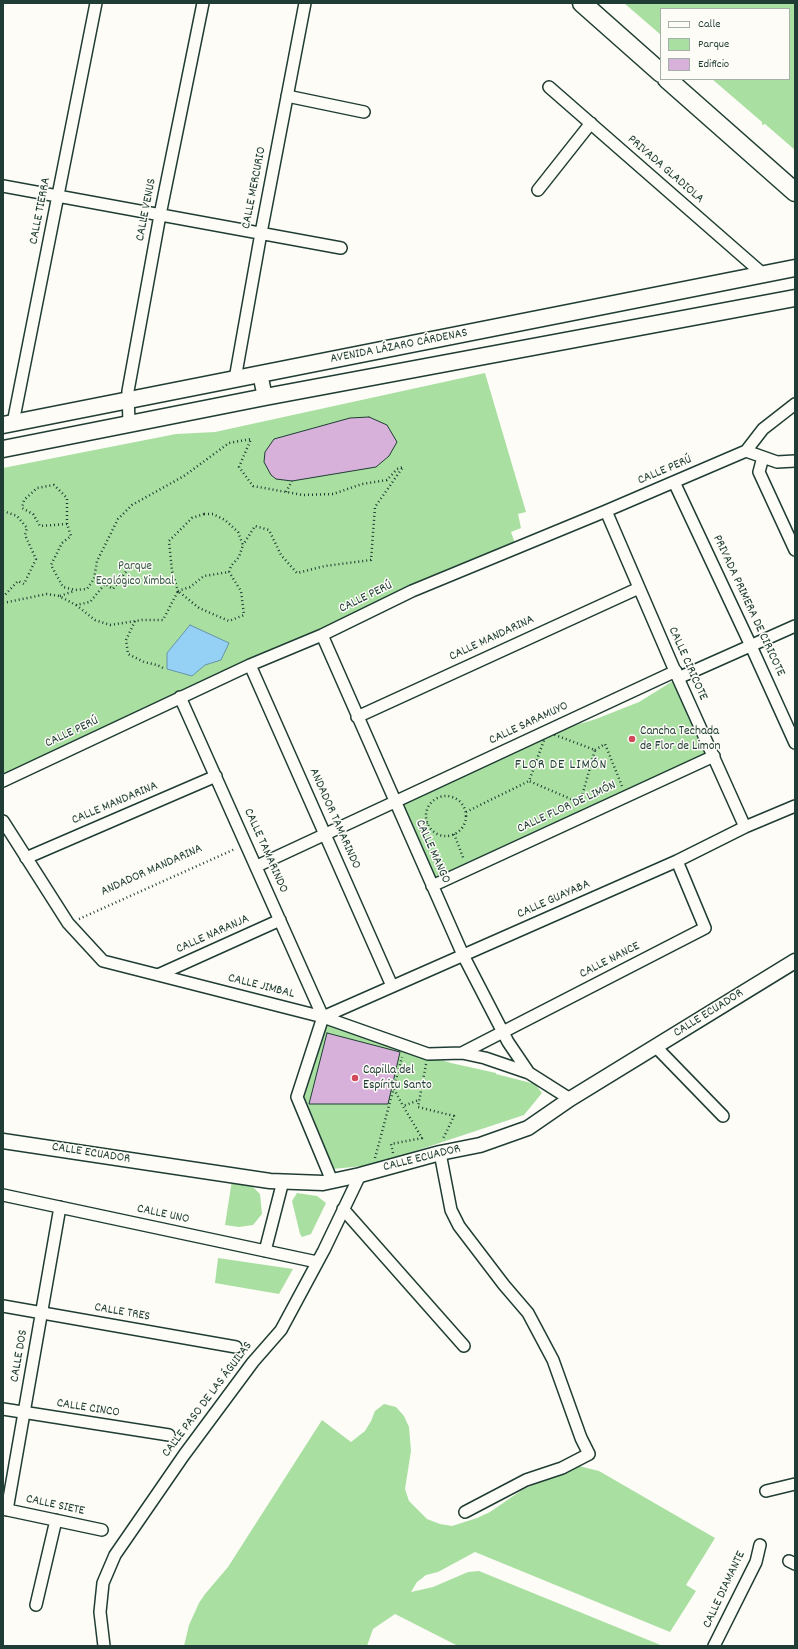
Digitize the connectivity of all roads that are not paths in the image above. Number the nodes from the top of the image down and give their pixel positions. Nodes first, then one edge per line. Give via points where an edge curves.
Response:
1 (96, 3) edge
2 (203, 3) edge
3 (305, 3) edge
4 (582, 3) edge
5 (600, 3) edge
6 (660, 56) edge
7 (660, 72) edge
8 (669, 80) edge
9 (687, 80) edge
10 (549, 86) dead end
11 (287, 96) junction
12 (364, 112) dead end
13 (591, 123) junction
14 (795, 176) edge
15 (3, 186) edge
16 (538, 190) dead end
17 (795, 192) edge
18 (58, 196) junction
19 (160, 215) junction
20 (261, 233) junction
21 (341, 248) dead end
22 (795, 268) edge
23 (763, 274) junction
24 (795, 298) edge
25 (260, 374) junction
26 (235, 379) junction
27 (265, 397) junction
28 (129, 400) junction
29 (795, 404) edge
30 (8, 424) edge
31 (129, 424) junction
32 (3, 449) edge
33 (746, 451) junction
34 (763, 457) junction
35 (795, 461) edge
36 (674, 482) junction
37 (606, 511) junction
38 (795, 550) edge
39 (639, 588) junction
40 (795, 626) edge
41 (322, 635) junction
42 (751, 646) junction
43 (250, 664) junction
44 (677, 674) junction
45 (180, 697) junction
46 (357, 717) junction
47 (795, 743) edge
48 (714, 756) junction
49 (216, 776) junction
50 (3, 781) edge
51 (395, 803) junction
52 (795, 806) edge
53 (3, 821) edge
54 (745, 827) junction
55 (326, 835) junction
56 (26, 858) junction
57 (677, 861) junction
58 (257, 866) junction
59 (432, 886) junction
60 (280, 920) junction
61 (463, 955) junction
62 (795, 961) edge
63 (158, 975) junction
64 (392, 986) junction
65 (323, 1017) junction
66 (503, 1032) junction
67 (656, 1047) junction
68 (462, 1053) junction
69 (529, 1073) junction
70 (570, 1098) junction
71 (723, 1116) dead end
72 (3, 1140) edge
73 (440, 1153) junction
74 (360, 1175) junction
75 (283, 1181) junction
76 (332, 1181) junction
77 (3, 1195) edge
78 (60, 1207) junction
79 (343, 1209) junction
80 (265, 1251) junction
81 (317, 1262) junction
82 (3, 1306) edge
83 (42, 1313) junction
84 (236, 1346) dead end
85 (464, 1346) dead end
86 (3, 1409) edge
87 (24, 1413) junction
88 (169, 1435) dead end
89 (795, 1484) edge
90 (766, 1491) dead end
91 (5, 1509) edge
92 (465, 1512) dead end
93 (56, 1520) junction
94 (102, 1530) dead end
95 (760, 1544) dead end
96 (36, 1605) dead end
97 (717, 1645) edge
98 (104, 1646) edge

1 - 18 street, CALLE TIERRA
2 - 19 street, CALLE VENUS
3 - 11 street, CALLE MERCURIO
4 - 7 main road
5 - 6 main road
8 - 17 main road
9 - 14 main road
10 - 13 street, PRIVADA GLADIOLA
11 - 12 street
11 - 20 street, CALLE MERCURIO
13 - 16 street
13 - 23 street, PRIVADA GLADIOLA
15 - 18 street
18 - 19 street
18 - 30 street, CALLE TIERRA
19 - 20 street
19 - 28 street, CALLE VENUS via 128,391
20 - 21 street
20 - 26 street, CALLE MERCURIO
22 - 23 main road, AVENIDA LÁZARO CÁRDENAS
23 - 25 main road, AVENIDA LÁZARO CÁRDENAS
24 - 27 main road, AVENIDA LÁZARO CÁRDENAS
25 - 26 main road, AVENIDA LÁZARO CÁRDENAS
25 - 27 street
26 - 28 main road, AVENIDA LÁZARO CÁRDENAS
27 - 31 main road, AVENIDA LÁZARO CÁRDENAS
28 - 30 main road, AVENIDA LÁZARO CÁRDENAS
28 - 31 street, CALLE VENUS
29 - 33 street, CALLE PERÚ via 763,429
31 - 32 main road, AVENIDA LÁZARO CÁRDENAS
33 - 34 street
33 - 36 street, CALLE PERÚ
34 - 35 street via 777,462
34 - 38 street via 759,472
36 - 37 street, CALLE PERÚ
36 - 42 street, PRIVADA PRIMERA DE CIRICOTE
37 - 39 street, CALLE CIRICOTE
37 - 41 street, CALLE PERÚ via 412,591
39 - 44 street, CALLE CIRICOTE
39 - 46 street, CALLE MANDARINA
40 - 42 street, CALLE SARAMUYO
41 - 43 street, CALLE PERÚ
41 - 46 street, CALLE MANGO
42 - 44 street, CALLE SARAMUYO
42 - 47 street, PRIVADA PRIMERA DE CIRICOTE
43 - 45 street, CALLE PERÚ
43 - 55 street, ANDADOR TAMARINDO
44 - 48 street, CALLE CIRICOTE
44 - 51 street, CALLE SARAMUYO
45 - 49 street, CALLE TAMARINDO
45 - 50 street, CALLE PERÚ
46 - 51 street, CALLE MANGO
48 - 54 street, CALLE CIRICOTE
48 - 59 street, CALLE FLOR DE LIMÓN
49 - 56 street, CALLE MANDARINA
49 - 58 street, CALLE TAMARINDO
51 - 55 street
51 - 59 street, CALLE MANGO
52 - 54 street, CALLE GUAYABA
53 - 56 street, CALLE JIMBAL
54 - 57 street, CALLE GUAYABA
55 - 58 street
55 - 64 street, ANDADOR TAMARINDO
56 - 63 street, CALLE JIMBAL via 68,923 103,961
57 - 61 street, CALLE GUAYABA
57 - 66 street, CALLE NANCE via 705,928
58 - 60 street, CALLE TAMARINDO
59 - 61 street, CALLE MANGO
60 - 63 street, CALLE NARANJA
60 - 65 street, CALLE TAMARINDO
61 - 64 street, CALLE GUAYABA
61 - 66 street, CALLE MANGO
62 - 67 street, CALLE ECUADOR
63 - 65 street, CALLE JIMBAL
64 - 65 street, CALLE GUAYABA
65 - 68 street, CALLE JIMBAL via 428,1054
65 - 76 street via 297,1097
66 - 68 street, CALLE NANCE
66 - 69 street, CALLE MANGO
67 - 70 street, CALLE ECUADOR
67 - 71 street
68 - 69 street, CALLE JIMBAL
69 - 70 street, CALLE JIMBAL
70 - 73 street, CALLE ECUADOR via 528,1128 480,1145
72 - 75 street, CALLE ECUADOR
73 - 74 street, CALLE ECUADOR
73 - 92 street via 451,1210 459,1226 528,1313 553,1360 589,1454 562,1468 526,1480
74 - 76 street, CALLE ECUADOR
74 - 79 street, CALLE PASO DE LAS ÁGUILAS
75 - 76 street, CALLE ECUADOR
75 - 80 street
77 - 78 street, CALLE UNO
78 - 80 street, CALLE UNO
78 - 83 street, CALLE DOS
79 - 81 street, CALLE PASO DE LAS ÁGUILAS
79 - 85 street
80 - 81 street, CALLE UNO
81 - 98 street, CALLE PASO DE LAS ÁGUILAS via 281,1330 243,1374 115,1555 103,1583 100,1612
82 - 83 street, CALLE TRES
83 - 84 street, CALLE TRES
83 - 87 street, CALLE DOS
86 - 87 street, CALLE CINCO
87 - 88 street, CALLE CINCO
87 - 91 street, CALLE DOS
89 - 90 street
91 - 93 street, CALLE SIETE
93 - 94 street, CALLE SIETE
93 - 96 street
95 - 97 street, CALLE DIAMANTE via 756,1562

